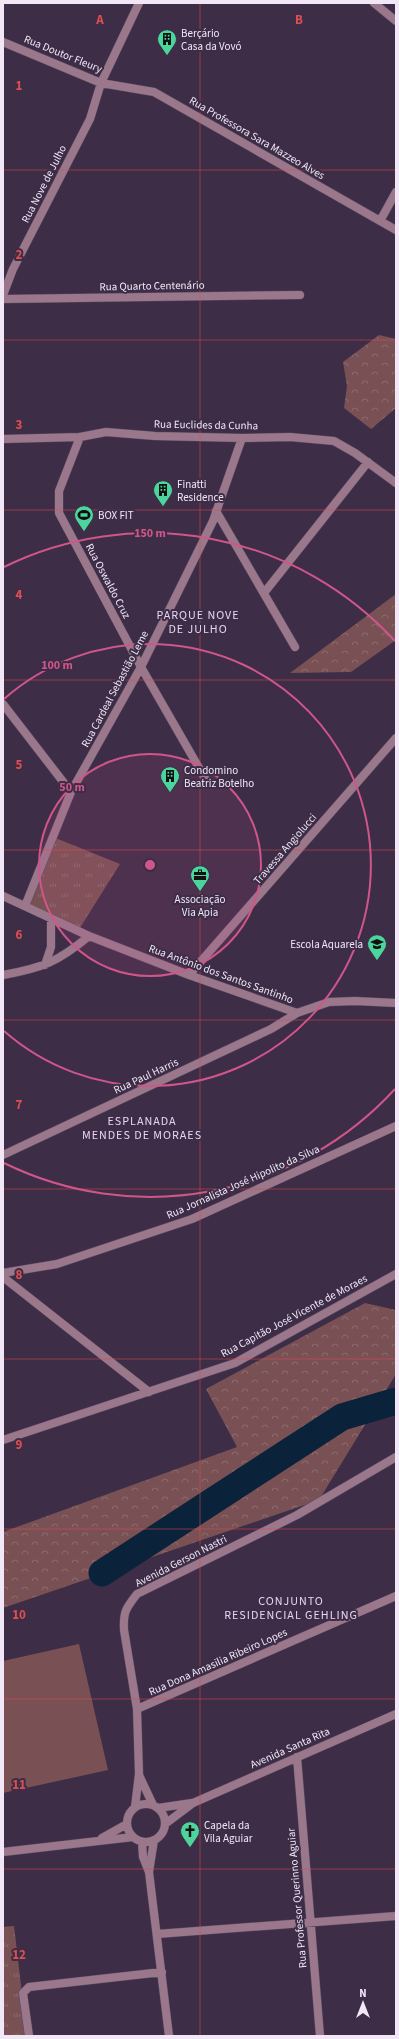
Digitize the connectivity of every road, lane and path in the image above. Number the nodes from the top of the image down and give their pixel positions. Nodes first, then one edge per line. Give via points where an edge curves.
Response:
1 (139, 3) edge
2 (374, 3) edge
3 (396, 21) edge
4 (3, 42) edge
5 (101, 83) junction
6 (396, 192) edge
7 (380, 221) junction
8 (396, 230) edge
9 (3, 295) edge
10 (300, 295) dead end
11 (3, 299) edge
12 (80, 437) junction
13 (242, 438) junction
14 (3, 439) edge
15 (368, 462) junction
16 (396, 482) edge
17 (216, 511) junction
18 (264, 593) junction
19 (295, 647) dead end
20 (141, 667) junction
21 (3, 704) edge
22 (396, 738) edge
23 (206, 780) dead end
24 (71, 792) junction
25 (3, 896) edge
26 (25, 906) junction
27 (51, 918) junction
28 (89, 936) junction
29 (45, 965) junction
30 (3, 975) edge
31 (189, 975) junction
32 (396, 1003) edge
33 (296, 1013) junction
34 (396, 1126) edge
35 (3, 1155) edge
36 (3, 1273) edge
37 (396, 1274) edge
38 (3, 1277) edge
39 (149, 1392) junction
40 (3, 1440) edge
41 (396, 1458) edge
42 (396, 1596) edge
43 (137, 1709) junction
44 (396, 1714) edge
45 (297, 1757) junction
46 (139, 1774) junction
47 (193, 1803) junction
48 (135, 1807) junction
49 (155, 1807) junction
50 (127, 1824) junction
51 (164, 1824) junction
52 (133, 1837) junction
53 (99, 1840) junction
54 (154, 1840) junction
55 (142, 1842) junction
56 (3, 1852) edge
57 (149, 1872) junction
58 (396, 1916) edge
59 (310, 1923) junction
60 (157, 1934) junction
61 (162, 1972) junction
62 (29, 2036) edge
63 (169, 2036) edge
64 (320, 2036) edge

1 - 5 street, Rua Doutor Fleury
2 - 3 street
4 - 5 street, Rua Doutor Fleury
5 - 7 street, Rua Professora Sara Mazzeo Alves via 154,92
5 - 9 street, Rua Nove de Julho via 90,119 13,269
6 - 7 street
7 - 8 street, Rua Professora Sara Mazzeo Alves
10 - 11 street, Rua Quarto Centenário
12 - 13 street, Rua Euclides da Cunha via 106,432
12 - 14 street, Rua Euclides da Cunha
12 - 20 street, Rua Oswaldo Cruz via 59,491 59,513
13 - 15 street, Rua Euclides da Cunha via 290,437 334,442
13 - 17 street, Rua Cardeal Sebastião Leme
15 - 16 street, Rua Euclides da Cunha
15 - 18 street
17 - 18 street
17 - 20 street, Rua Cardeal Sebastião Leme
18 - 19 street
20 - 23 street, Rua Oswaldo Cruz
20 - 24 street, Rua Cardeal Sebastião Leme
21 - 24 street
22 - 31 street, Travessa Angiolucci
24 - 26 street, Rua Cardeal Sebastião Leme
25 - 26 street, Rua Antônio dos Santos Santinho
26 - 27 street, Rua Antônio dos Santos Santinho
27 - 28 street, Rua Antônio dos Santos Santinho
27 - 29 street via 51,947
28 - 29 street via 72,951
28 - 31 street, Rua Antônio dos Santos Santinho
29 - 30 street
31 - 33 street, Rua Antônio dos Santos Santinho
32 - 33 street, Rua Antônio dos Santos Santinho via 329,1002
33 - 35 street, Rua Paul Harris via 271,1029
34 - 36 street, Rua Jornalista José Hipolito da Silva via 192,1219 57,1264
37 - 39 street, Rua Capitão José Vicente de Moraes via 235,1363
38 - 39 street
39 - 40 street, Rua Capitão José Vicente de Moraes
41 - 43 street, Avenida Gerson Nastri via 297,1515 137,1594 126,1608 124,1618
42 - 43 street, Rua Dona Amasilia Ribeiro Lopes
43 - 46 street, Avenida Gerson Nastri
44 - 45 street, Avenida Santa Rita
45 - 47 street, Avenida Santa Rita
45 - 59 street, Rua Professor Querinno Aguiar
46 - 48 street
46 - 49 street
47 - 49 street, Avenida Santa Rita
47 - 51 street, Avenida Santa Rita
48 - 49 street
48 - 50 street via 130,1812
49 - 51 street via 164,1818
50 - 52 street
50 - 53 street
51 - 54 street via 160,1836
52 - 53 street
52 - 55 street
53 - 56 street
54 - 55 street
54 - 57 street
55 - 57 street via 143,1857
57 - 60 street
58 - 59 street
59 - 60 street
59 - 64 street, Rua Professor Querinno Aguiar
60 - 61 street
61 - 62 street via 29,1986 23,1993
61 - 63 street

